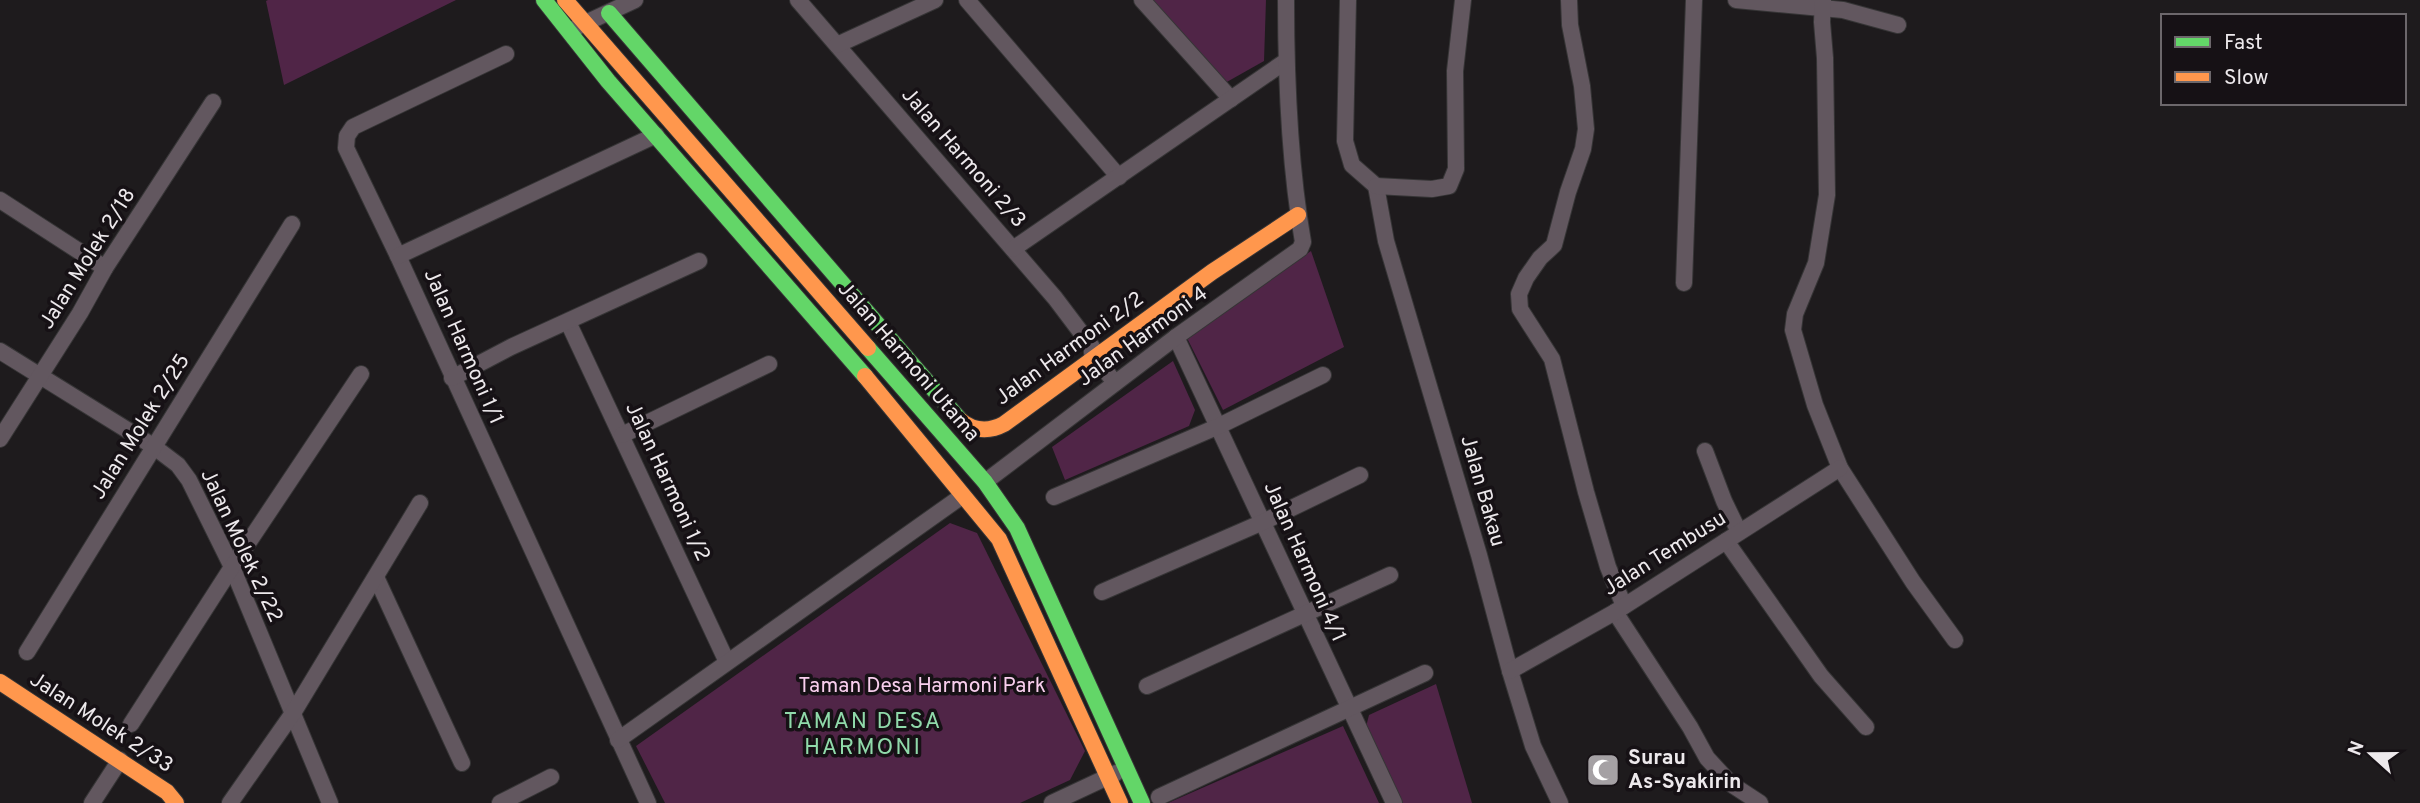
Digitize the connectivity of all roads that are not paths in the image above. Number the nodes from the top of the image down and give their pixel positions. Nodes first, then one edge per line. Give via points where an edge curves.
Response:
1 (544, 0) edge
2 (565, 0) edge
3 (635, 0) edge
4 (798, 0) edge
5 (935, 0) edge
6 (967, 0) edge
7 (1142, 0) edge
8 (1286, 0) edge
9 (1348, 0) edge
10 (1463, 0) edge
11 (1569, 0) edge
12 (1694, 0) edge
13 (1736, 0) edge
14 (608, 12) junction
15 (1822, 16) edge
16 (584, 23) junction
17 (1898, 24) dead end
18 (568, 32) junction
19 (837, 45) junction
20 (506, 54) dead end
21 (1286, 61) junction
22 (1231, 99) junction
23 (213, 102) dead end
24 (656, 135) junction
25 (1119, 177) junction
26 (1376, 186) junction
27 (0, 200) edge
28 (1298, 215) junction
29 (292, 224) dead end
30 (1013, 249) junction
31 (398, 256) junction
32 (699, 261) dead end
33 (105, 268) junction
34 (1684, 282) dead end
35 (568, 321) junction
36 (1176, 337) junction
37 (0, 351) edge
38 (1097, 352) junction
39 (769, 364) dead end
40 (361, 374) dead end
41 (1323, 375) dead end
42 (40, 376) junction
43 (452, 378) junction
44 (1119, 381) junction
45 (1219, 426) junction
46 (622, 435) junction
47 (0, 439) edge
48 (153, 446) junction
49 (1705, 451) dead end
50 (1360, 475) dead end
51 (1845, 477) junction
52 (985, 482) junction
53 (962, 496) junction
54 (1054, 497) dead end
55 (420, 503) dead end
56 (1263, 522) junction
57 (1732, 543) junction
58 (232, 567) junction
59 (1390, 575) dead end
60 (376, 577) junction
61 (1102, 592) dead end
62 (1619, 614) junction
63 (1305, 615) junction
64 (1955, 640) dead end
65 (27, 652) dead end
66 (727, 662) junction
67 (1510, 671) junction
68 (1425, 673) dead end
69 (0, 682) edge
70 (1147, 686) dead end
71 (1349, 707) junction
72 (293, 713) junction
73 (131, 724) dead end
74 (1866, 727) dead end
75 (618, 740) junction
76 (120, 760) junction
77 (462, 763) dead end
78 (1127, 767) junction
79 (1108, 776) junction
80 (551, 777) dead end
81 (1086, 796) edge
82 (1159, 797) dead end
83 (92, 803) edge
84 (176, 803) edge
85 (230, 803) edge
86 (330, 803) edge
87 (500, 803) edge
88 (648, 803) edge
89 (1052, 803) edge
90 (1121, 803) edge
91 (1142, 803) edge
92 (1394, 803) edge
93 (1560, 803) edge
94 (1760, 803) edge

1 - 18 main road, Jalan Harmoni Utama
2 - 16 main road, Jalan Harmoni Utama
3 - 14 street
4 - 19 street, Jalan Harmoni 2/3
5 - 19 street
6 - 25 street
7 - 22 street
8 - 21 street
9 - 26 street via 1345,141 1352,165
10 - 26 street via 1455,71 1456,169 1449,186
11 - 62 street via 1582,86 1583,149 1554,245 1522,286 1520,309 1552,359
12 - 34 street
13 - 15 street
14 - 16 street
14 - 38 main road, Jalan Harmoni 2/2 via 962,423 994,429 1045,396
15 - 17 street via 1843,10
15 - 51 street via 1827,195 1816,263 1793,330 1815,405
16 - 18 street
16 - 52 main road, Jalan Harmoni Utama
18 - 24 main road, Jalan Harmoni Utama
19 - 30 street, Jalan Harmoni 2/3
20 - 31 street, Jalan Harmoni 1/1 via 353,127 347,136 346,148
21 - 22 street
21 - 28 street
22 - 25 street
23 - 33 street, Jalan Molek 2/18
24 - 31 street
24 - 53 main road, Jalan Harmoni Utama
25 - 30 street
26 - 67 street, Jalan Bakau via 1386,241
27 - 33 street
28 - 36 street, Jalan Harmoni 4 via 1300,249
28 - 38 main road, Jalan Harmoni 2/2
29 - 48 street, Jalan Molek 2/25
30 - 38 street, Jalan Harmoni 2/3
31 - 43 street, Jalan Harmoni 1/1
32 - 35 street
33 - 42 street, Jalan Molek 2/18
35 - 43 street
35 - 46 street, Jalan Harmoni 1/2
36 - 44 street, Jalan Harmoni 4
36 - 45 street, Jalan Harmoni 4/1
37 - 42 street, Jalan Molek 2/22
38 - 44 street, Jalan Harmoni 2/3
39 - 46 street
40 - 58 street
41 - 45 street
42 - 47 street, Jalan Molek 2/18
42 - 48 street, Jalan Molek 2/22
43 - 75 street, Jalan Harmoni 1/1
44 - 52 street, Jalan Harmoni 4
45 - 54 street
45 - 56 street, Jalan Harmoni 4/1
46 - 66 street, Jalan Harmoni 1/2
48 - 58 street, Jalan Molek 2/22 via 189,480
48 - 65 street, Jalan Molek 2/25
49 - 57 street via 1724,501
50 - 56 street
51 - 57 street, Jalan Tembusu
51 - 64 street
52 - 78 main road, Jalan Harmoni Utama via 1017,528
53 - 66 street
53 - 79 main road, Jalan Harmoni Utama via 999,539
55 - 60 street
56 - 61 street
56 - 63 street, Jalan Harmoni 4/1
57 - 62 street, Jalan Tembusu
57 - 74 street via 1821,676
58 - 72 street, Jalan Molek 2/22
58 - 73 street
59 - 63 street
60 - 72 street
60 - 77 street
62 - 67 street, Jalan Tembusu
62 - 94 street via 1707,758 1731,784
63 - 70 street
63 - 71 street, Jalan Harmoni 4/1
66 - 75 street
67 - 93 street, Jalan Bakau via 1533,746
68 - 71 street
69 - 76 main road, Jalan Molek 2/33
71 - 82 street
71 - 92 street, Jalan Harmoni 4/1
72 - 85 street
72 - 86 street, Jalan Molek 2/22
75 - 88 street, Jalan Harmoni 1/1
76 - 83 street
76 - 84 main road, Jalan Molek 2/33
78 - 79 street
78 - 91 main road, Jalan Harmoni Utama
79 - 81 street
79 - 90 main road, Jalan Harmoni Utama
80 - 87 street
81 - 89 street

